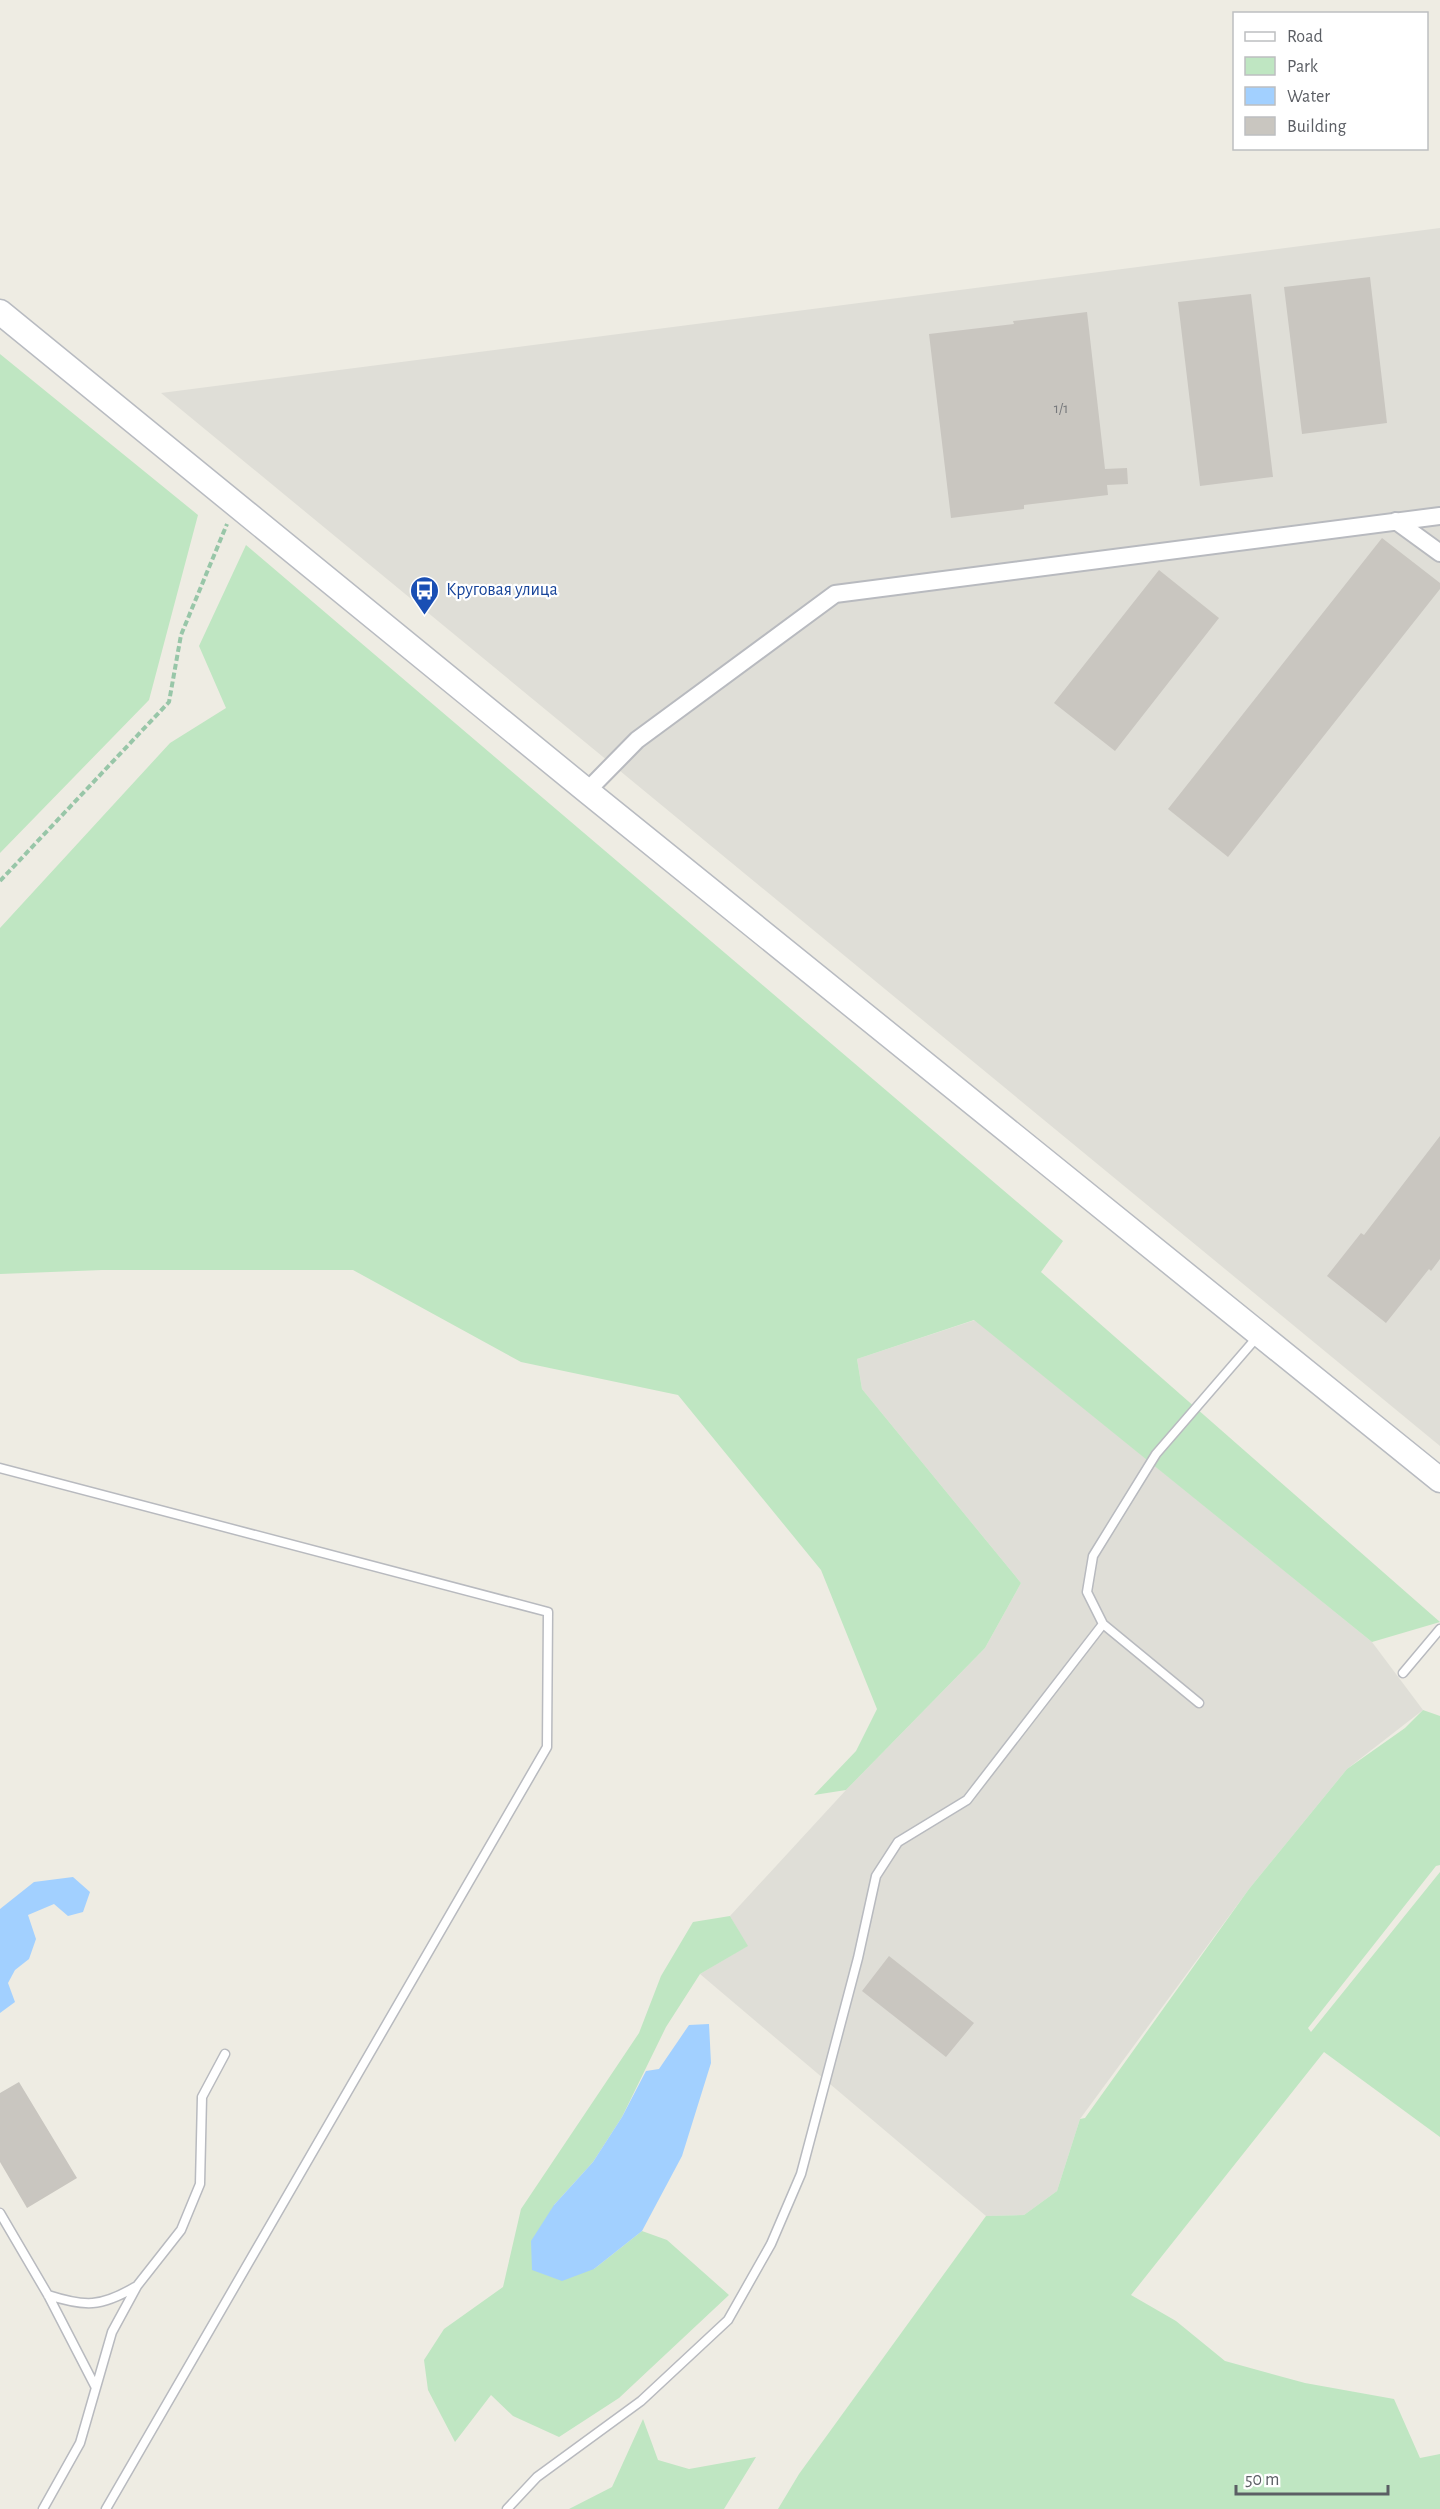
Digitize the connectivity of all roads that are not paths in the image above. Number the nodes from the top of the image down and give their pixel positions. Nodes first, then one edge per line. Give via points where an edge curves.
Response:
1 (0, 312) edge
2 (1440, 516) edge
3 (1396, 521) junction
4 (1440, 553) edge
5 (587, 791) junction
6 (1258, 1335) junction
7 (0, 1468) edge
8 (1440, 1480) edge
9 (1103, 1624) junction
10 (1440, 1629) edge
11 (1403, 1673) dead end
12 (1199, 1702) dead end
13 (225, 2054) dead end
14 (0, 2213) edge
15 (137, 2286) junction
16 (48, 2295) junction
17 (95, 2386) junction
18 (43, 2509) edge
19 (106, 2509) edge
20 (507, 2509) edge

1 - 5 main road
2 - 3 street
3 - 4 street
3 - 5 street via 836,594 636,740
5 - 6 main road
6 - 8 main road
6 - 9 lane via 1156,1454 1094,1556 1087,1592
7 - 19 lane via 548,1612 547,1747
9 - 12 lane
9 - 20 lane via 967,1800 898,1842 876,1876 801,2174 771,2244 728,2320 641,2401 537,2477
10 - 11 lane
13 - 15 lane via 202,2097 200,2184 181,2230
14 - 16 lane
15 - 16 lane via 113,2300 77,2304
15 - 17 lane via 112,2332
16 - 17 lane
17 - 18 lane via 80,2443

